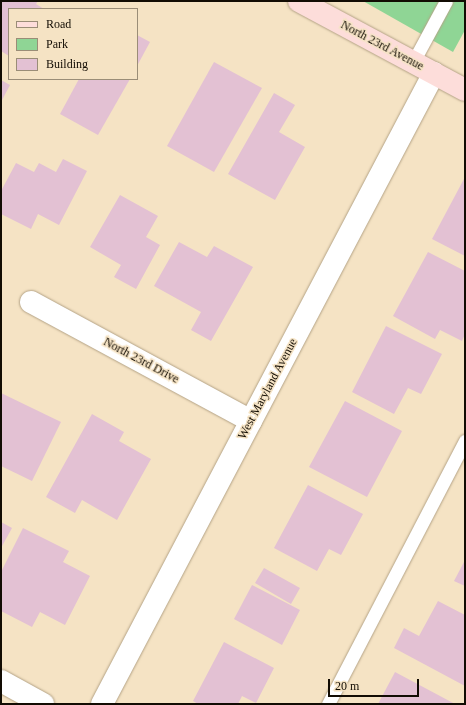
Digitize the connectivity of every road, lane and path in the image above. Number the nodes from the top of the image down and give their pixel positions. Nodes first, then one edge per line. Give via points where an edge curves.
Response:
1 (300, 1) edge
2 (446, 1) edge
3 (414, 62) junction
4 (434, 73) junction
5 (465, 90) edge
6 (31, 302) dead end
7 (251, 421) junction
8 (465, 441) edge
9 (1, 681) edge
10 (43, 704) edge
11 (102, 704) edge
12 (328, 704) edge

1 - 3 street, North 23rd Avenue
2 - 3 lane
3 - 4 street, North 23rd Avenue
4 - 5 street, North 23rd Avenue
4 - 7 street, West Maryland Avenue
6 - 7 street, North 23rd Drive
7 - 11 street, West Maryland Avenue
8 - 12 lane
9 - 10 street

